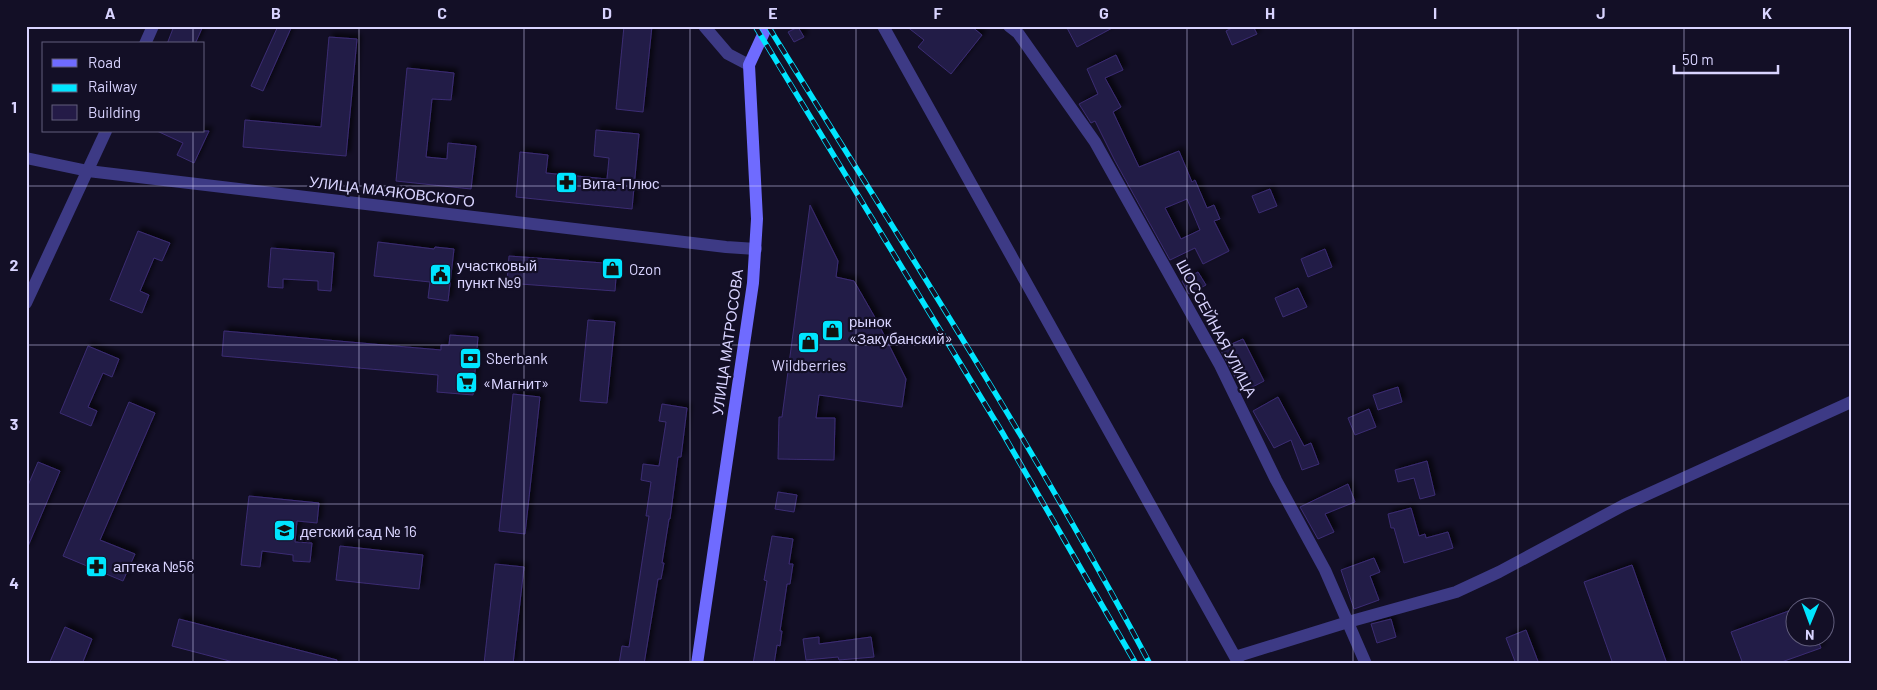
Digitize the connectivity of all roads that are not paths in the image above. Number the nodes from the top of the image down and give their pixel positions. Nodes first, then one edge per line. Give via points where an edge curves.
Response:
1 (153, 26) edge
2 (704, 26) edge
3 (767, 26) edge
4 (883, 26) edge
5 (1009, 26) edge
6 (146, 42) edge
7 (749, 65) junction
8 (106, 132) edge
9 (26, 158) edge
10 (88, 171) junction
11 (756, 250) junction
12 (26, 303) edge
13 (1851, 402) edge
14 (1348, 622) junction
15 (1237, 661) edge
16 (697, 664) edge
17 (1366, 664) edge

1 - 6 street
2 - 7 street via 728,54
3 - 7 main road, УЛИЦА МАТРОСОВА
4 - 15 street
5 - 14 street, ШОССЕЙНАЯ УЛИЦА via 1095,142 1220,365 1276,480 1325,570
7 - 11 main road, УЛИЦА МАТРОСОВА
8 - 10 street
9 - 10 street, УЛИЦА МАЯКОВСКОГО
10 - 11 street, УЛИЦА МАЯКОВСКОГО
10 - 12 street
11 - 16 main road, УЛИЦА МАТРОСОВА
13 - 14 street via 1624,506 1456,592
14 - 15 street
14 - 17 street, ШОССЕЙНАЯ УЛИЦА

